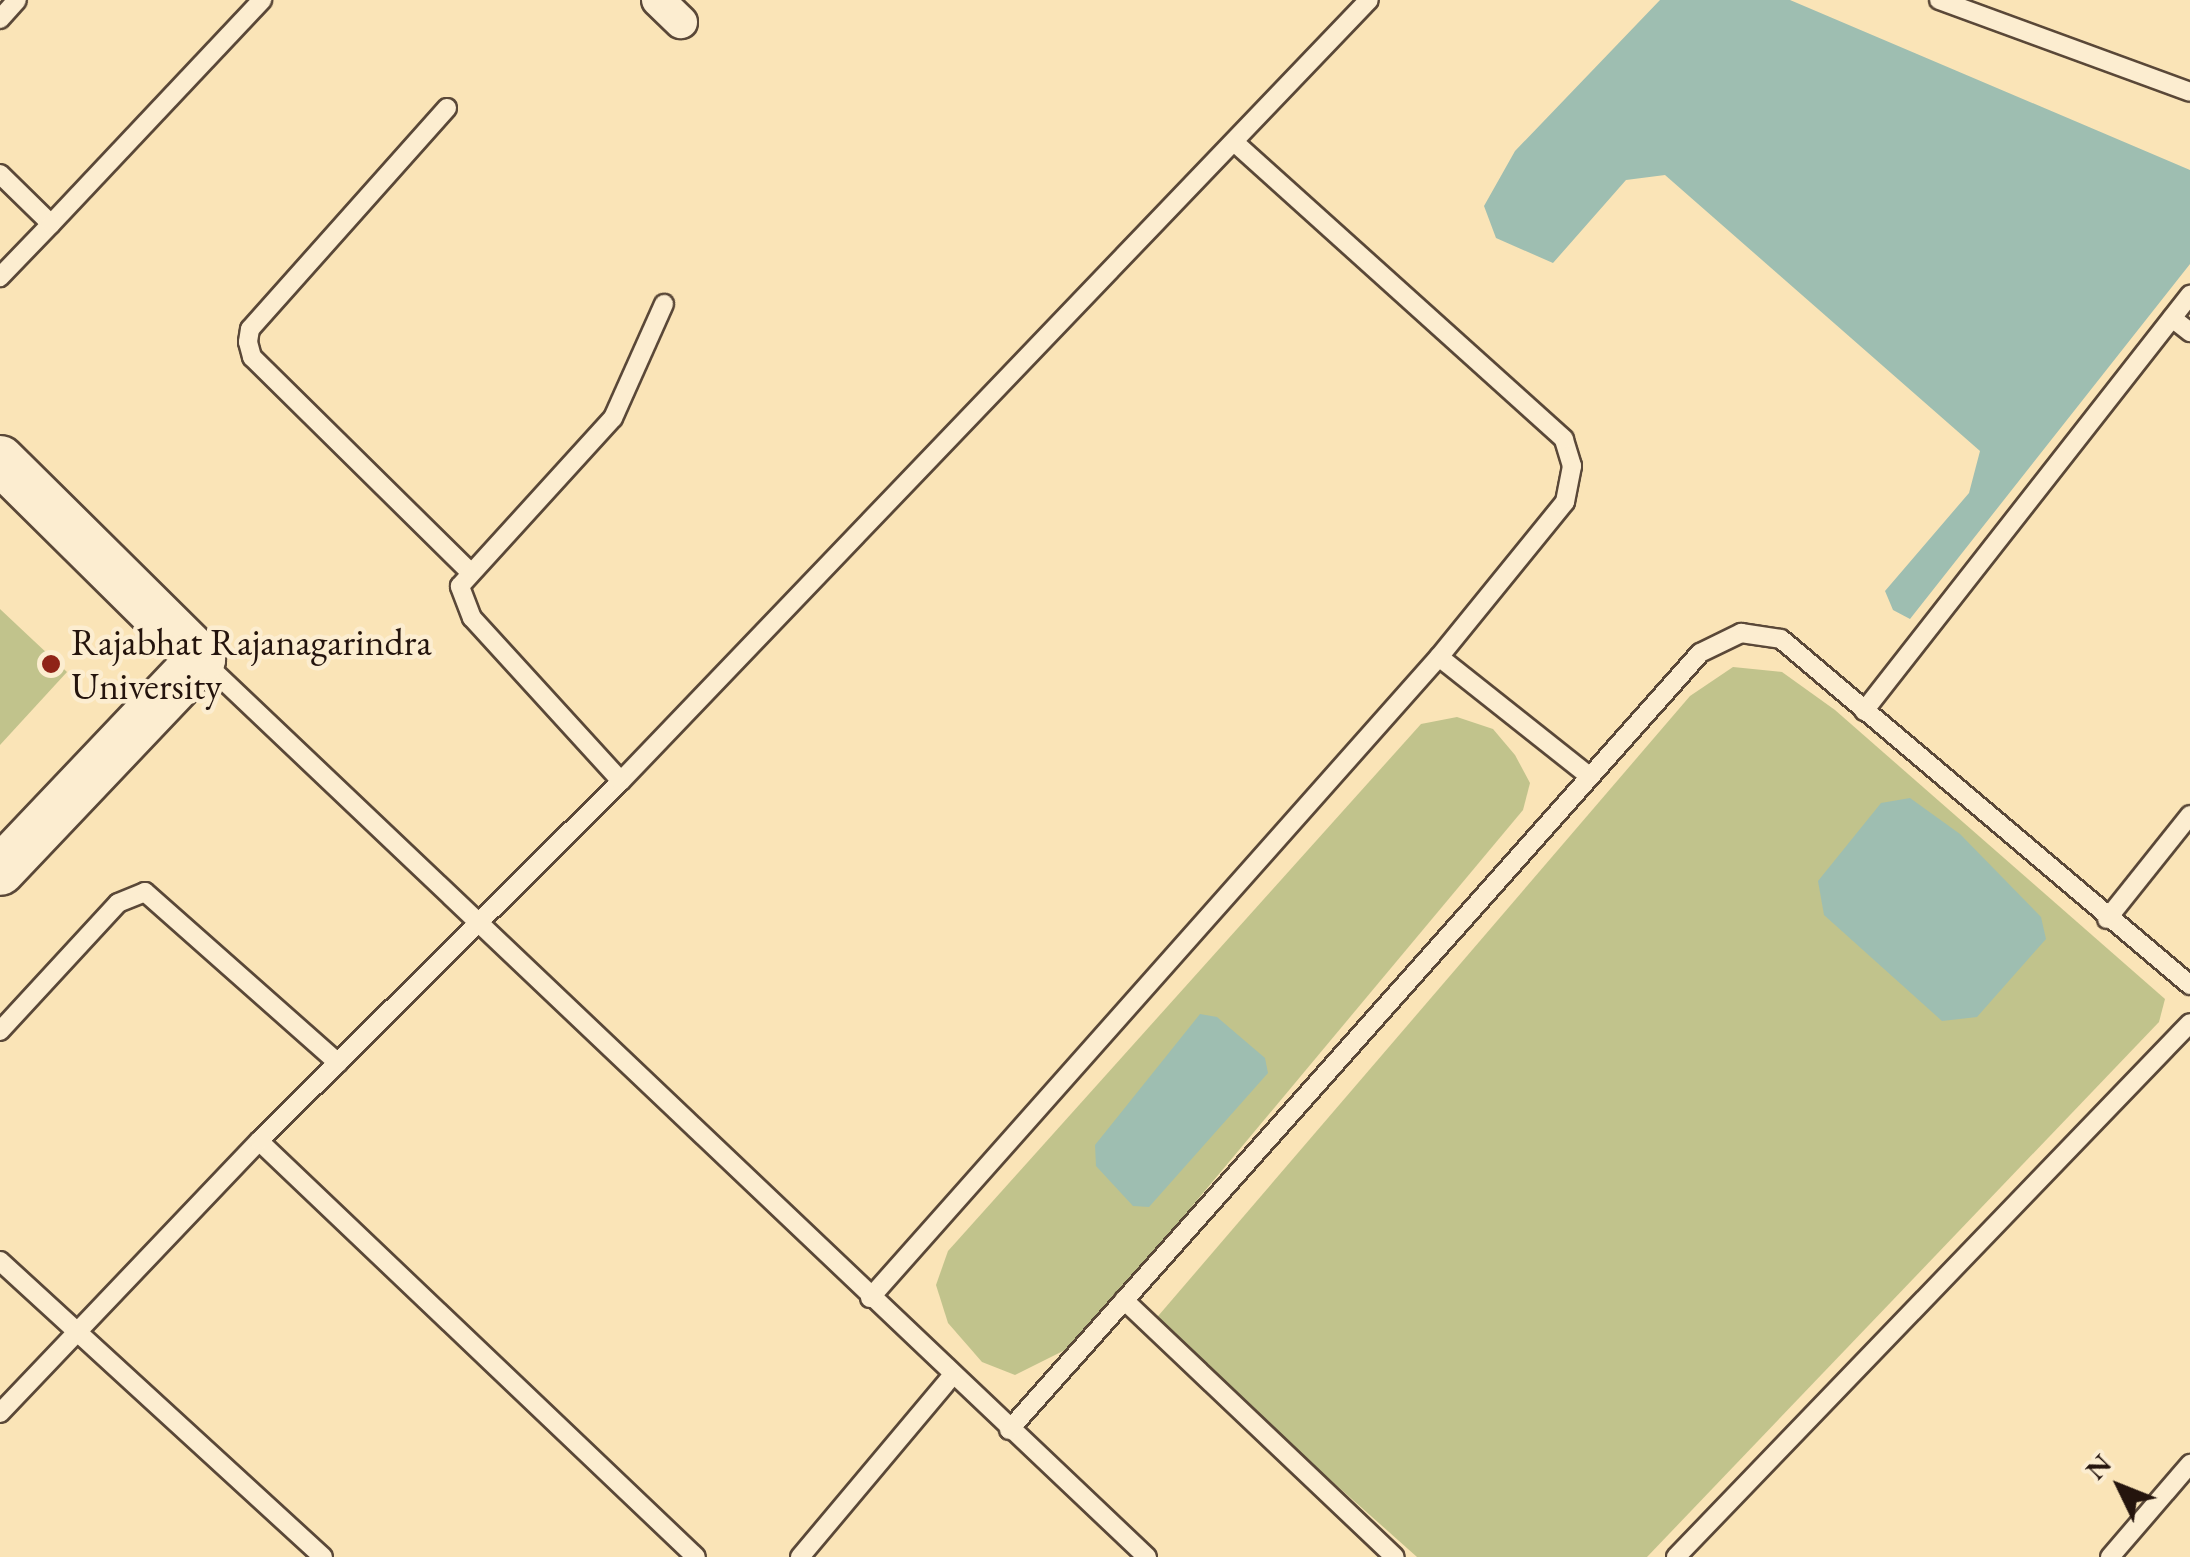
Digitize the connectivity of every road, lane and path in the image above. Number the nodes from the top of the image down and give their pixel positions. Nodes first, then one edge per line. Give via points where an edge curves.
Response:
1 (17, 0) edge
2 (262, 0) edge
3 (1369, 0) edge
4 (1940, 0) edge
5 (0, 19) edge
6 (2190, 92) edge
7 (447, 108) dead end
8 (1236, 144) junction
9 (0, 174) edge
10 (51, 224) junction
11 (0, 277) edge
12 (2190, 295) edge
13 (664, 304) dead end
14 (2172, 318) junction
15 (2190, 332) edge
16 (0, 460) edge
17 (468, 570) junction
18 (1439, 656) junction
19 (201, 660) junction
20 (1864, 711) junction
21 (1589, 776) junction
22 (621, 781) junction
23 (2190, 815) edge
24 (0, 872) edge
25 (2107, 919) junction
26 (477, 923) junction
27 (2190, 985) edge
28 (2190, 1024) edge
29 (0, 1030) edge
30 (338, 1064) junction
31 (260, 1142) junction
32 (0, 1261) edge
33 (870, 1298) junction
34 (1124, 1300) junction
35 (76, 1330) junction
36 (952, 1376) junction
37 (0, 1413) edge
38 (1009, 1430) junction
39 (2190, 1464) edge
40 (323, 1557) edge
41 (696, 1557) edge
42 (800, 1557) edge
43 (1147, 1557) edge
44 (1396, 1557) edge
45 (1676, 1557) edge
46 (2110, 1557) edge

1 - 5 lane
2 - 10 lane
3 - 8 lane
4 - 6 lane
7 - 17 lane via 250,329 248,342 252,357
8 - 18 lane via 1564,439 1572,466 1565,502
8 - 22 lane
9 - 10 lane
10 - 11 lane
12 - 14 lane
13 - 17 lane via 613,418 526,520
14 - 15 lane
14 - 20 lane
16 - 19 main road
17 - 22 lane via 460,586 472,618
18 - 21 lane
18 - 33 lane
19 - 24 main road
19 - 26 lane
20 - 21 lane via 1782,639 1741,633 1700,654
20 - 25 lane
21 - 34 lane
22 - 26 lane
23 - 25 lane
25 - 27 lane
26 - 30 lane
26 - 33 lane
28 - 45 lane
29 - 30 lane via 118,903 145,892
30 - 31 lane
31 - 35 lane
31 - 41 lane
32 - 35 lane
33 - 36 lane
34 - 38 lane
34 - 44 lane
35 - 37 lane
35 - 40 lane
36 - 38 lane
36 - 42 lane
38 - 43 lane
39 - 46 lane

